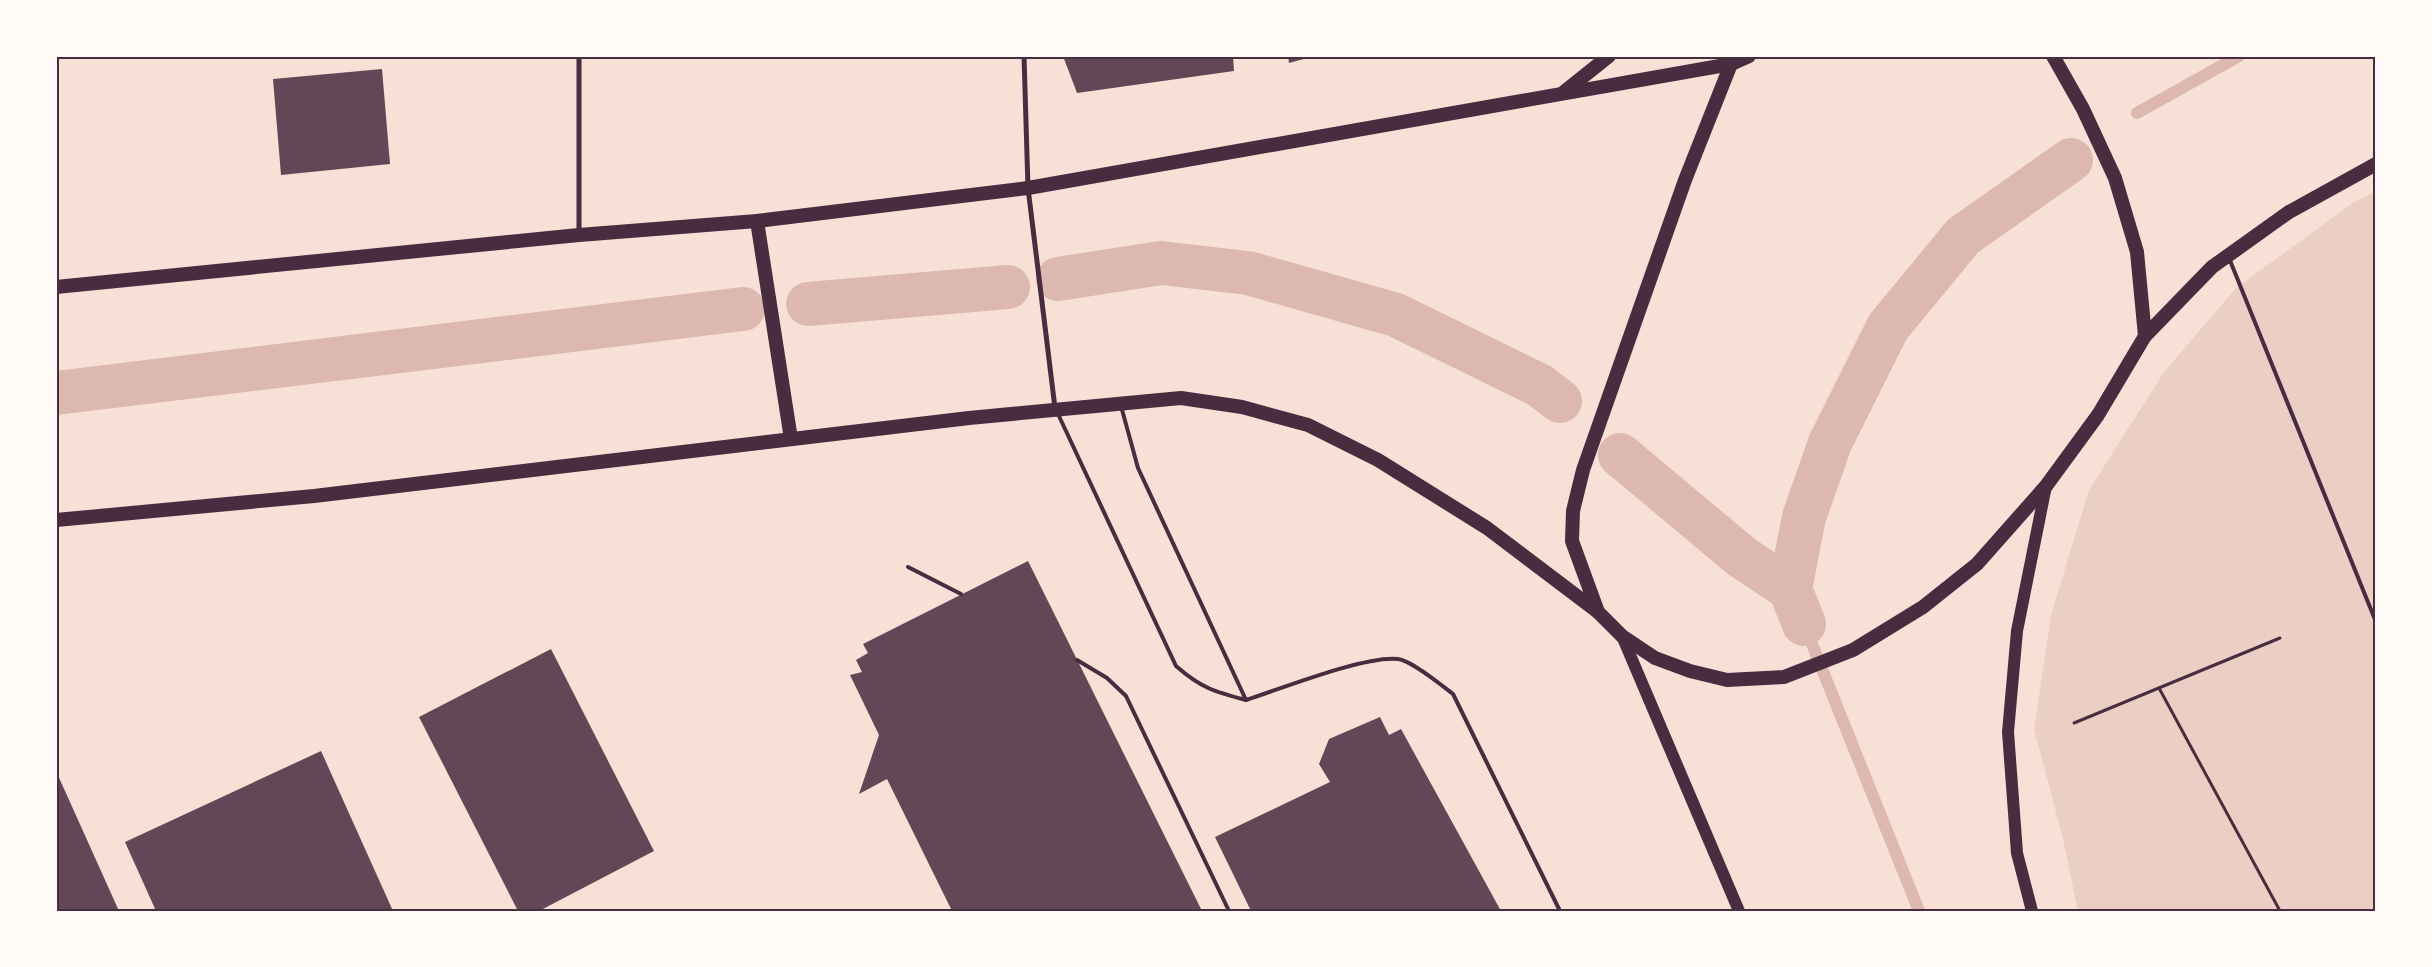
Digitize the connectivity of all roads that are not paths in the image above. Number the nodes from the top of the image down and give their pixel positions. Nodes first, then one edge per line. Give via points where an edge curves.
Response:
1 (579, 56) edge
2 (1024, 56) edge
3 (1608, 56) edge
4 (1750, 56) edge
5 (2053, 56) edge
6 (1730, 64) junction
7 (1563, 93) junction
8 (2376, 164) edge
9 (1028, 188) junction
10 (756, 221) junction
11 (579, 235) junction
12 (2228, 256) junction
13 (56, 287) edge
14 (2145, 336) junction
15 (1120, 404) junction
16 (1055, 408) junction
17 (791, 439) junction
18 (2046, 486) junction
19 (56, 520) edge
20 (908, 567) dead end
21 (961, 594) dead end
22 (1598, 612) junction
23 (2376, 622) edge
24 (1622, 636) junction
25 (1077, 660) dead end
26 (1246, 700) junction
27 (1229, 911) edge
28 (1560, 911) edge
29 (1739, 911) edge
30 (2032, 911) edge

1 - 11 street
2 - 9 street
3 - 7 highway
4 - 6 highway
5 - 14 highway via 2083,109 2115,178 2138,252
6 - 7 highway
6 - 22 highway via 1685,180 1583,470 1574,511 1572,541
7 - 9 highway
8 - 12 highway via 2289,212
9 - 10 highway
9 - 16 street
10 - 11 highway
10 - 17 highway
11 - 13 highway
12 - 14 highway via 2212,267
12 - 23 lane
14 - 18 highway via 2098,415
15 - 16 highway
15 - 22 highway via 1180,398 1242,407 1308,425 1378,460 1487,528
15 - 26 lane via 1138,468
16 - 17 highway
16 - 26 lane via 1176,666 1195,682 1215,692
17 - 19 highway via 314,496
18 - 24 highway via 1977,564 1923,607 1853,650 1784,678 1727,680 1690,671 1655,658
18 - 30 main road via 2017,631 2008,732 2017,853
20 - 21 lane
22 - 24 highway
24 - 29 main road
25 - 27 lane via 1107,678 1126,696
26 - 28 lane via 1368,661 1399,659 1428,675 1453,694

